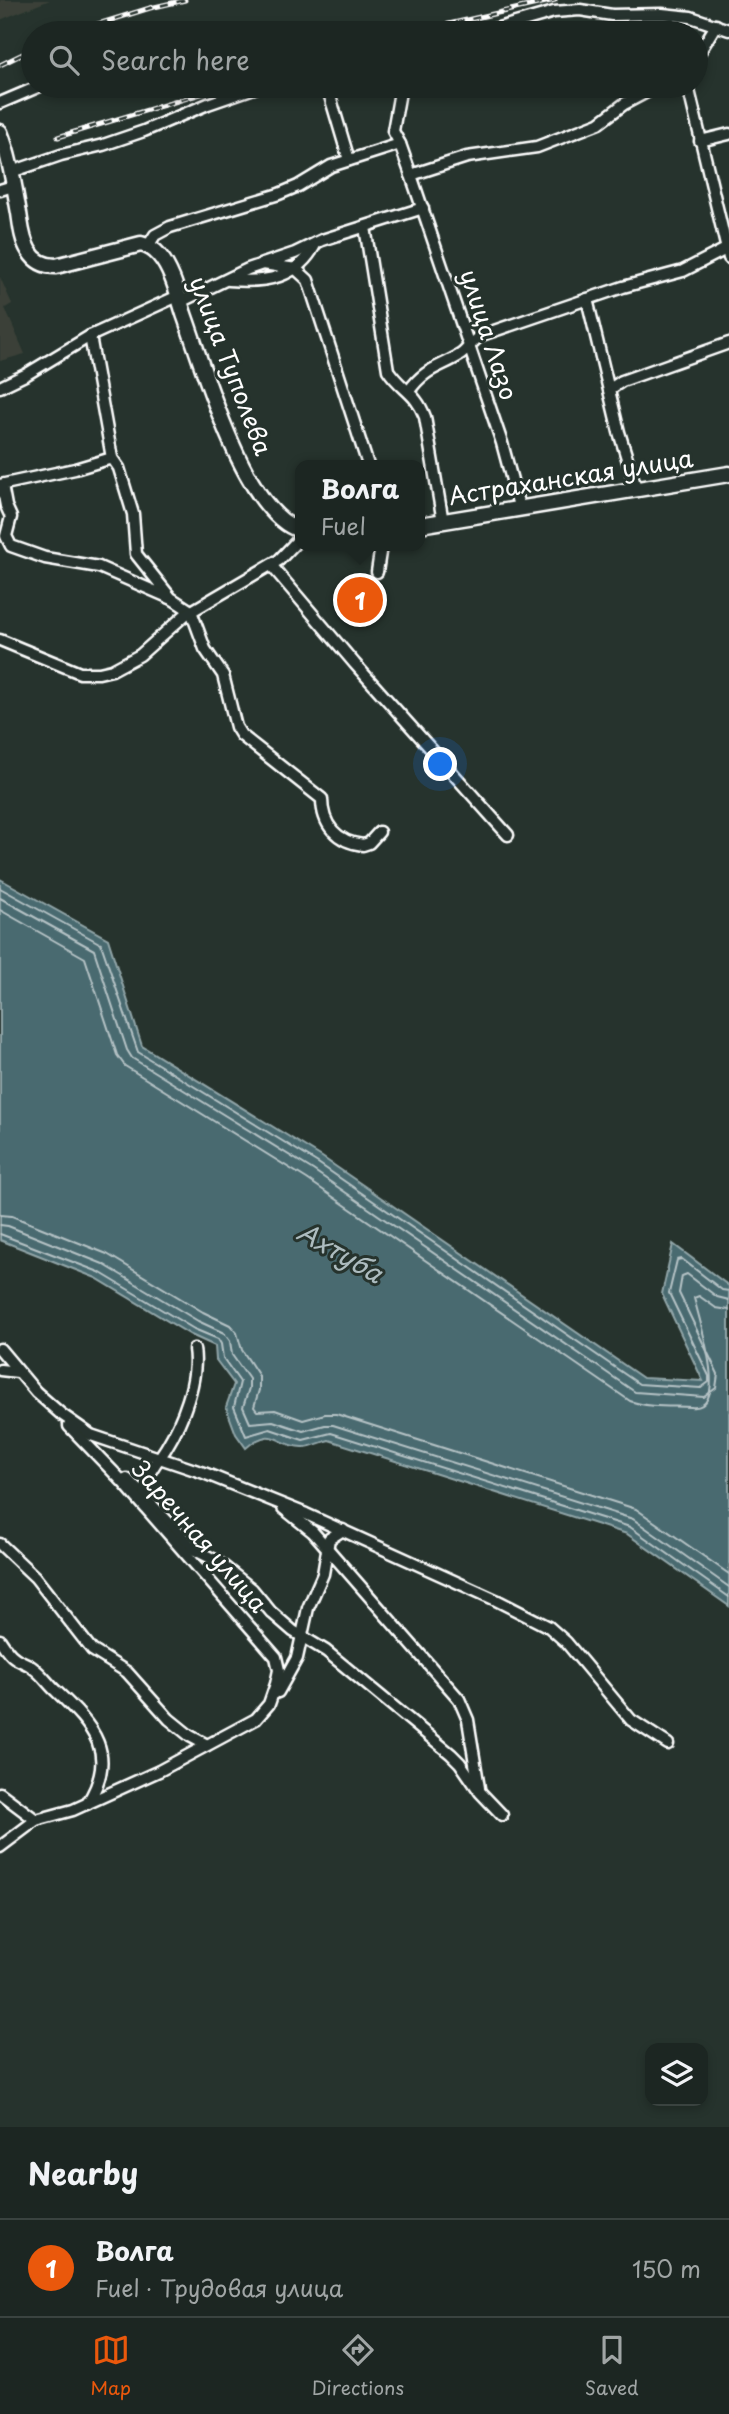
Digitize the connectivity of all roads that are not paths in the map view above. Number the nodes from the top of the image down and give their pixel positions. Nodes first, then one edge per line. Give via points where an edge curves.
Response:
1 (523, 21) edge
2 (704, 21) edge
3 (708, 22) edge
4 (716, 25) junction
5 (729, 30) edge
6 (708, 38) edge
7 (21, 94) edge
8 (225, 98) edge
9 (331, 98) edge
10 (399, 98) edge
11 (635, 98) edge
12 (691, 98) edge
13 (0, 103) edge
14 (0, 132) edge
15 (729, 134) edge
16 (700, 141) junction
17 (400, 144) junction
18 (349, 160) junction
19 (411, 175) junction
20 (8, 183) edge
21 (423, 208) junction
22 (365, 227) junction
23 (316, 243) junction
24 (148, 246) junction
25 (727, 254) edge
26 (262, 264) junction
27 (296, 269) junction
28 (228, 280) junction
29 (179, 299) junction
30 (587, 299) junction
31 (90, 336) junction
32 (729, 343) edge
33 (468, 347) junction
34 (0, 387) edge
35 (610, 389) junction
36 (409, 391) junction
37 (112, 458) junction
38 (366, 460) edge
39 (729, 474) edge
40 (1, 485) edge
41 (637, 491) junction
42 (520, 509) junction
43 (443, 522) junction
44 (425, 524) edge
45 (295, 528) edge
46 (295, 544) edge
47 (380, 551) edge
48 (271, 565) junction
49 (377, 572) dead end
50 (171, 598) junction
51 (191, 611) junction
52 (0, 640) edge
53 (379, 832) dead end
54 (508, 835) dead end
55 (0, 1349) edge
56 (194, 1349) dead end
57 (0, 1360) edge
58 (0, 1370) edge
59 (16, 1372) junction
60 (36, 1392) junction
61 (91, 1449) junction
62 (159, 1457) junction
63 (146, 1497) junction
64 (276, 1502) junction
65 (343, 1530) junction
66 (0, 1544) edge
67 (326, 1549) junction
68 (302, 1637) junction
69 (0, 1640) edge
70 (276, 1657) junction
71 (297, 1658) junction
72 (271, 1699) junction
73 (668, 1744) dead end
74 (207, 1745) junction
75 (480, 1792) junction
76 (0, 1793) edge
77 (87, 1804) junction
78 (502, 1815) dead end
79 (36, 1820) junction
80 (0, 1847) edge

1 - 2 street via 580,10
3 - 4 street
4 - 5 street
4 - 6 street
7 - 13 street
8 - 20 street via 144,131 61,155
9 - 18 street
10 - 17 street, улица Лазо via 393,131
11 - 19 street via 600,122 537,147 467,158
12 - 16 street
14 - 20 main road
15 - 16 street
16 - 25 street
17 - 18 street
17 - 19 street, улица Лазо
18 - 24 street via 279,194 160,232
19 - 21 street, улица Лазо
20 - 24 main road via 27,249 44,264 57,266 132,245
21 - 22 street
21 - 33 street, улица Лазо
22 - 23 street
22 - 36 street via 388,370
23 - 26 street
23 - 27 street
24 - 29 main road, улица Туполева via 160,256
25 - 30 street
26 - 27 street
26 - 28 street
27 - 28 street via 259,282
27 - 38 street via 308,280
28 - 29 street
29 - 31 street
29 - 45 main road, улица Туполева via 218,410 257,491 275,516
30 - 33 street via 482,335
30 - 35 street
31 - 34 street
31 - 37 street
32 - 35 street
33 - 36 street via 418,377
33 - 42 street, улица Лазо
35 - 41 street
36 - 43 street via 425,417
37 - 40 street
37 - 50 street via 133,514 136,554
39 - 41 main road, Астраханская улица
40 - 50 street via 11,517 6,536 10,546 99,567
41 - 42 main road, Астраханская улица
42 - 43 main road, Астраханская улица
43 - 44 main road, Астраханская улица
46 - 48 street
47 - 49 street
48 - 51 street
48 - 54 street
50 - 51 street
51 - 52 street via 140,655 99,673 80,673
51 - 53 street via 205,649 223,675 241,735 322,799 325,820 336,836 363,845
55 - 59 street
56 - 62 street via 186,1407
57 - 59 street, Заречная улица
58 - 59 street
59 - 60 street, Заречная улица
60 - 61 street, Заречная улица
60 - 62 street via 91,1435
61 - 63 street
61 - 70 street, Заречная улица
62 - 63 street via 147,1478
62 - 64 street
63 - 68 street via 195,1550 252,1589
64 - 65 street
64 - 67 street
65 - 67 street via 329,1539
65 - 73 street via 549,1627 631,1720
66 - 74 street via 35,1577 92,1650 127,1672 169,1719
67 - 68 street via 323,1574
67 - 75 street via 459,1699 468,1720
68 - 71 street
68 - 75 street via 352,1671 451,1754
69 - 77 street via 13,1657 33,1667 74,1708 97,1740 102,1774
70 - 71 street via 285,1663
70 - 72 street via 279,1670
71 - 72 street
72 - 74 street via 256,1719
74 - 77 street
75 - 78 street
76 - 79 street
77 - 79 street
79 - 80 street

